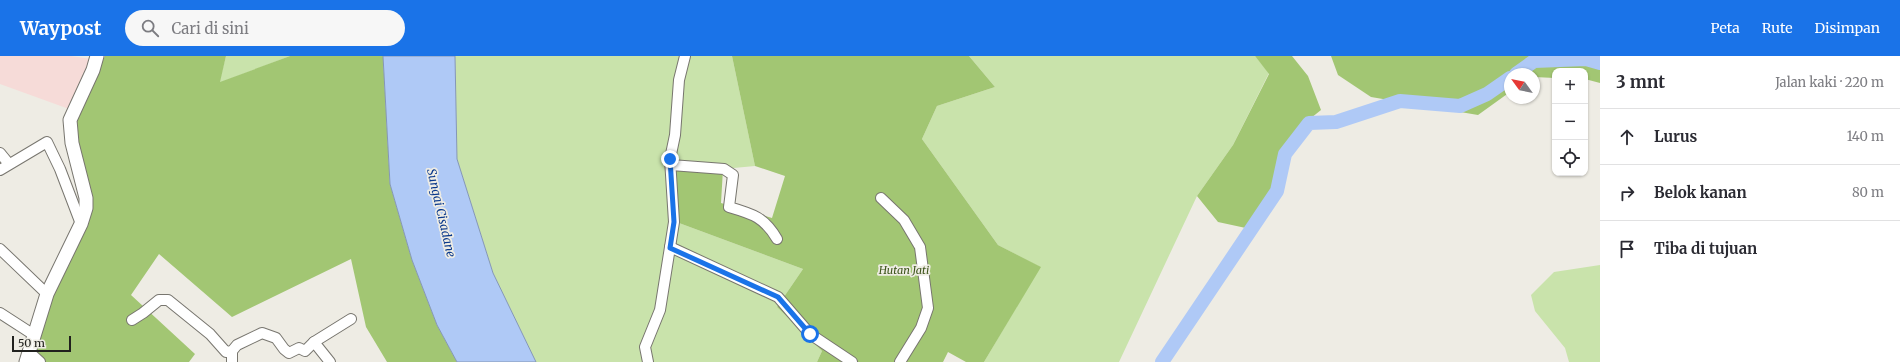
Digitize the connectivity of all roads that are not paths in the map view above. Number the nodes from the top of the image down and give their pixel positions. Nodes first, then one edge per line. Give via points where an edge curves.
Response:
1 (96, 56) edge
2 (685, 56) edge
3 (0, 153) edge
4 (9, 164) junction
5 (671, 165) junction
6 (0, 170) edge
7 (881, 198) dead end
8 (81, 224) junction
9 (777, 239) dead end
10 (670, 248) junction
11 (0, 249) edge
12 (47, 294) junction
13 (0, 313) edge
14 (351, 318) dead end
15 (132, 320) dead end
16 (34, 336) junction
17 (314, 342) junction
18 (232, 351) junction
19 (28, 357) edge
20 (40, 362) edge
21 (232, 362) edge
22 (330, 362) edge
23 (648, 362) edge
24 (852, 362) edge
25 (900, 362) edge

1 - 8 main road via 93,70 70,120 72,143 86,198
2 - 5 street via 679,80
3 - 4 street
4 - 6 street
4 - 8 street via 47,142
5 - 9 street via 724,169 733,175 728,207 753,214 770,228
5 - 10 street via 674,222
7 - 25 street via 904,220 920,247 928,308 921,328
8 - 12 main road
10 - 23 street via 660,310 645,346
10 - 24 street via 778,297 810,334
11 - 12 street
12 - 16 main road
13 - 16 street
14 - 17 street
15 - 18 street via 159,300 168,300 210,334 222,349 226,352
16 - 19 main road
17 - 18 street via 306,351 299,348 289,353 276,338 262,333 237,345
17 - 22 street
18 - 21 street
19 - 20 street

